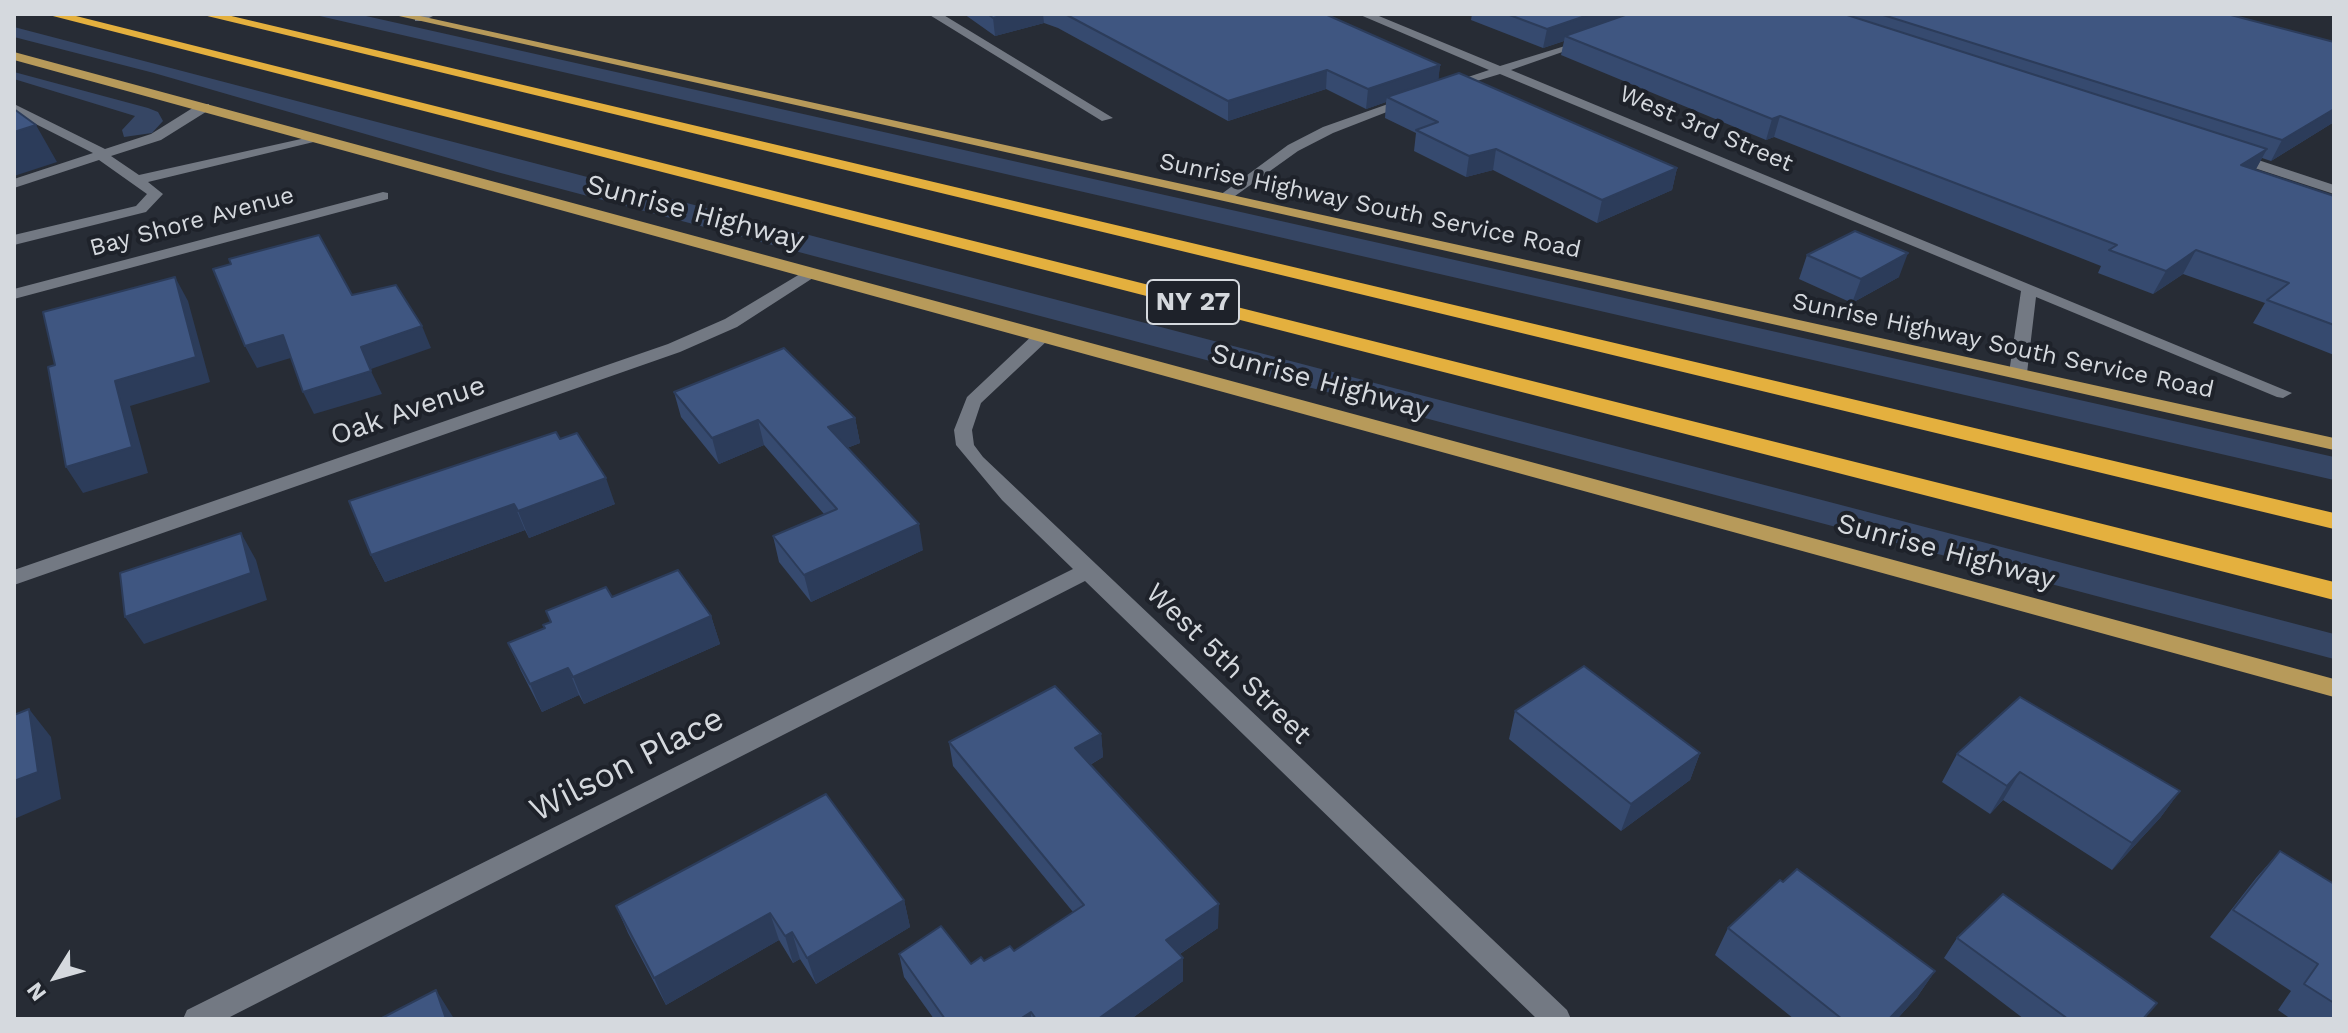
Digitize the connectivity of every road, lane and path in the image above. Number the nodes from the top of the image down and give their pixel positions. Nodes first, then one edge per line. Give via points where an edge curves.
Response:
1 (52, 14) edge
2 (206, 14) edge
3 (396, 14) edge
4 (934, 14) edge
5 (1364, 14) edge
6 (425, 17) edge
7 (1604, 34) edge
8 (14, 56) edge
9 (1502, 70) junction
10 (1443, 90) edge
11 (1429, 94) edge
12 (204, 107) junction
13 (14, 108) edge
14 (1107, 118) dead end
15 (319, 139) junction
16 (2215, 151) edge
17 (100, 155) junction
18 (137, 180) junction
19 (14, 184) edge
20 (2334, 190) edge
21 (383, 196) dead end
22 (1223, 198) junction
23 (14, 240) edge
24 (810, 273) junction
25 (2029, 289) junction
26 (14, 294) edge
27 (1042, 336) junction
28 (2018, 373) junction
29 (2283, 393) dead end
30 (2334, 444) edge
31 (2334, 521) edge
32 (1087, 571) junction
33 (14, 578) edge
34 (2334, 591) edge
35 (2334, 688) edge
36 (197, 1019) edge
37 (1557, 1019) edge

1 - 34 highway, Sunrise Highway / NY 27
2 - 31 highway, NY 27
3 - 6 main road, Sunrise Highway South Service Road
4 - 14 street
5 - 9 street, West 3rd Street
6 - 22 main road, Sunrise Highway South Service Road
7 - 9 street
8 - 12 main road, Sunrise Highway
9 - 10 street
9 - 25 street, West 3rd Street
11 - 22 street via 1302,143
12 - 15 main road, Sunrise Highway
12 - 17 street via 156,137
13 - 17 street via 98,149
15 - 18 street
15 - 24 main road, Sunrise Highway
16 - 20 street
17 - 18 street
17 - 19 street
18 - 23 street via 156,194 141,209
21 - 26 street, Bay Shore Avenue
22 - 28 main road, Sunrise Highway South Service Road
24 - 27 main road, Sunrise Highway
24 - 33 street, Oak Avenue via 731,323 674,348
25 - 28 street
25 - 29 street, West 3rd Street
27 - 32 street, West 5th Street via 973,401 963,430 965,445 988,476
27 - 35 main road, Sunrise Highway
28 - 30 main road, Sunrise Highway South Service Road
32 - 36 street, Wilson Place
32 - 37 street, West 5th Street

